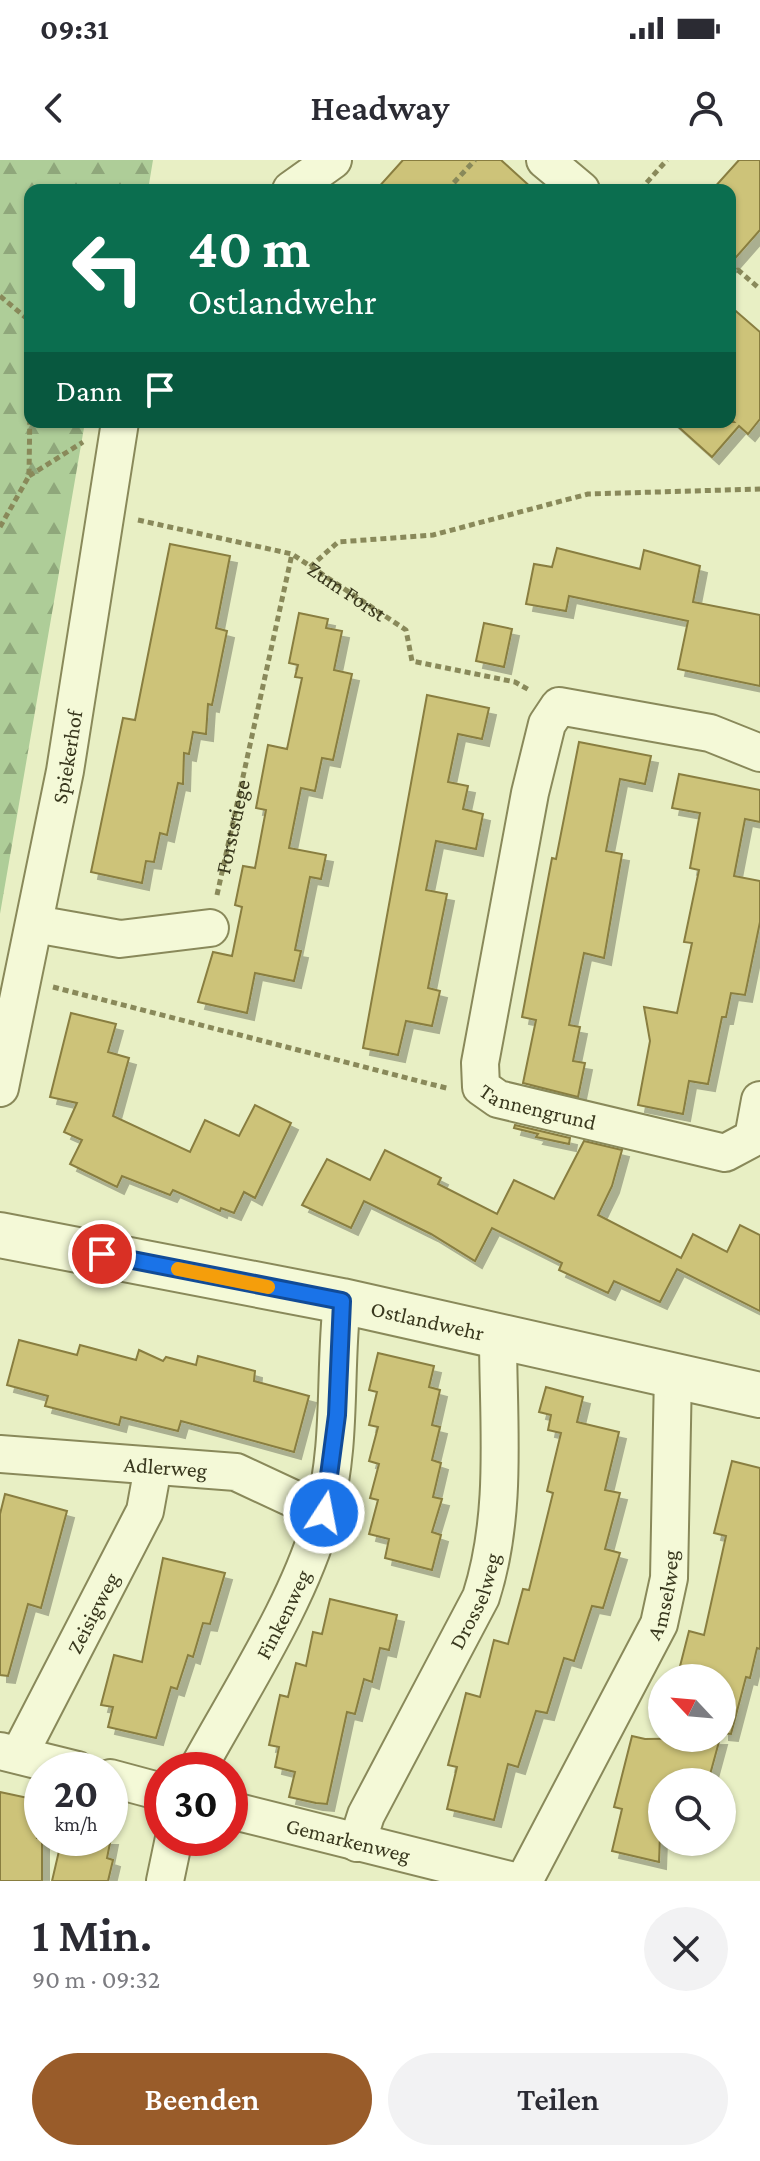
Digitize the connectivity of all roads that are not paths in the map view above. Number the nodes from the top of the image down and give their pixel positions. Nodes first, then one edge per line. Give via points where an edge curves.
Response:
1 (333, 160) edge
2 (545, 160) edge
3 (299, 184) edge
4 (574, 184) edge
5 (106, 429) edge
6 (760, 753) edge
7 (35, 924) junction
8 (210, 928) road end
9 (0, 1088) edge
10 (760, 1100) edge
11 (0, 1235) edge
12 (342, 1301) junction
13 (498, 1335) junction
14 (673, 1373) junction
15 (760, 1395) edge
16 (0, 1454) edge
17 (153, 1467) junction
18 (324, 1513) junction
19 (207, 1752) edge
20 (10, 1753) edge
21 (248, 1815) edge
22 (357, 1843) junction
23 (170, 1856) edge
24 (165, 1881) edge
25 (514, 1881) edge
26 (524, 1881) edge

1 - 3 street
2 - 4 street
5 - 7 street, Spiekerhof via 106,513
6 - 10 street, Tannengrund via 710,733 559,706 547,724 530,793 480,1063 481,1087 498,1099 725,1153 753,1138
7 - 8 street via 120,939
7 - 9 street, Spiekerhof
11 - 12 street, Ostlandwehr
12 - 13 street, Ostlandwehr
12 - 18 street, Finkenweg via 337,1415
13 - 14 street, Ostlandwehr
13 - 22 street, Drosselweg via 499,1522 494,1559 481,1597 366,1815
14 - 15 street, Ostlandwehr
14 - 26 street, Amselweg via 669,1578 659,1624
16 - 17 street, Adlerweg
17 - 18 street, Adlerweg via 236,1472
17 - 20 street, Zeisigweg via 145,1511
18 - 19 street, Finkenweg via 308,1564
21 - 22 street, Gemarkenweg
22 - 25 street, Gemarkenweg
23 - 24 street

